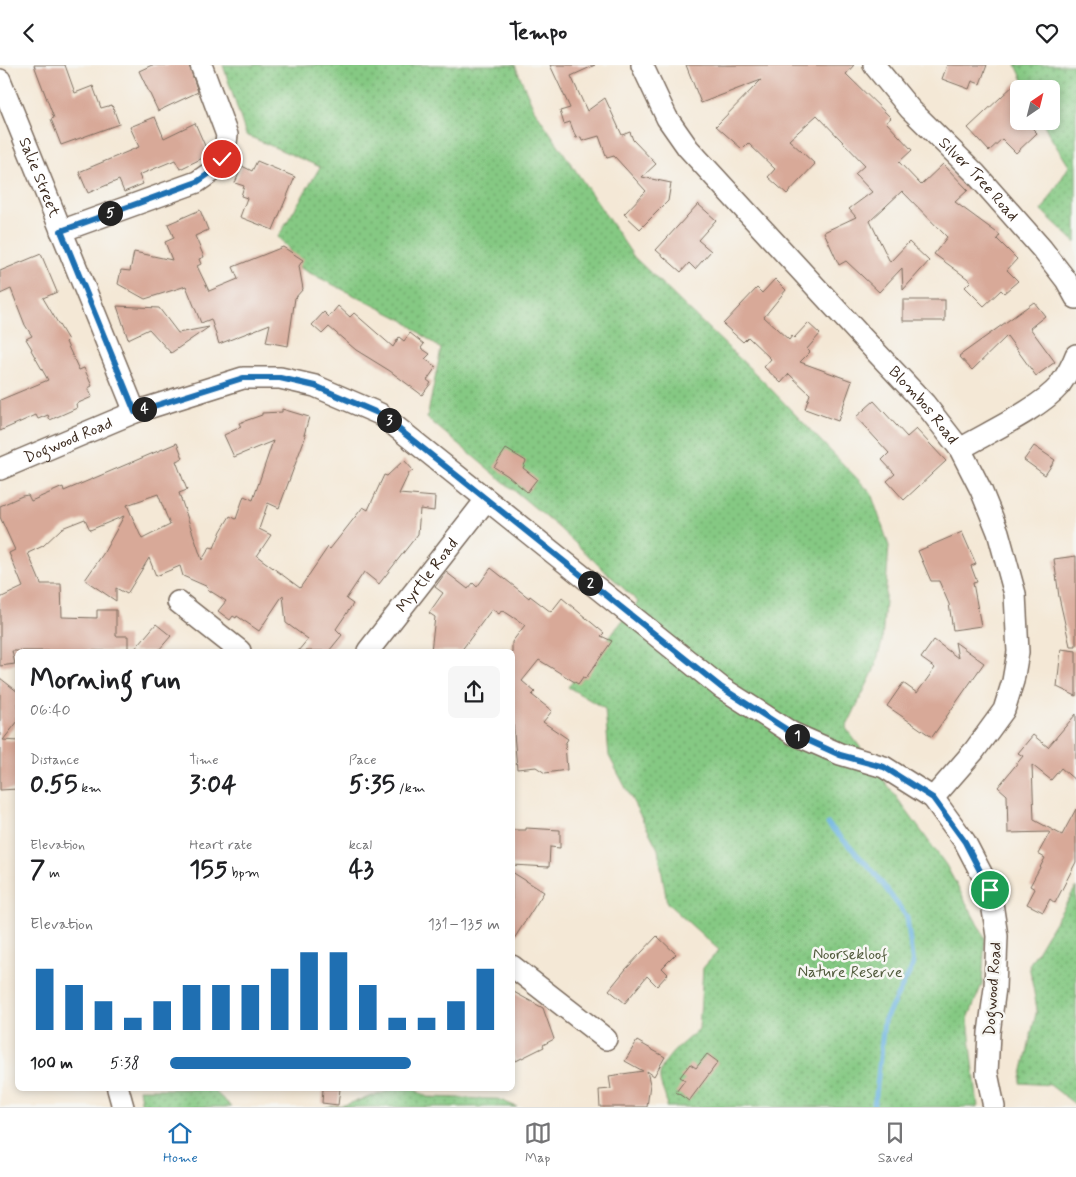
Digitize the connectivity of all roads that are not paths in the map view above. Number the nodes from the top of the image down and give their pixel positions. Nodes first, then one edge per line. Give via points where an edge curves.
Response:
1 (201, 65) edge
2 (642, 65) edge
3 (874, 65) edge
4 (0, 80) edge
5 (61, 231) junction
6 (1076, 298) edge
7 (1076, 355) edge
8 (135, 412) junction
9 (960, 449) junction
10 (0, 469) edge
11 (486, 499) junction
12 (178, 602) dead end
13 (237, 649) edge
14 (370, 649) edge
15 (933, 798) junction
16 (515, 968) edge
17 (606, 1039) dead end
18 (118, 1091) edge
19 (122, 1107) edge
20 (994, 1107) edge

1 - 5 street via 227,135 225,151 217,168 197,182
2 - 9 street, Blombos Road via 667,118 688,148 925,404
3 - 6 street, Silver Tree Road via 910,109 975,173 1042,249
4 - 5 street, Salie Street
5 - 8 street, Salie Street
7 - 9 street via 1058,387 1034,406
8 - 10 street, Dogwood Road
8 - 11 street, Dogwood Road via 243,378 280,378 315,386 380,414
9 - 15 street, Blombos Road via 998,532 1015,594 1018,652 1004,709 974,751
11 - 14 street, Myrtle Road
11 - 15 street, Dogwood Road via 722,688 792,733 840,755 884,767
12 - 13 street
15 - 20 street, Dogwood Road via 965,842 990,890 997,937 987,1073
16 - 17 street
18 - 19 street

